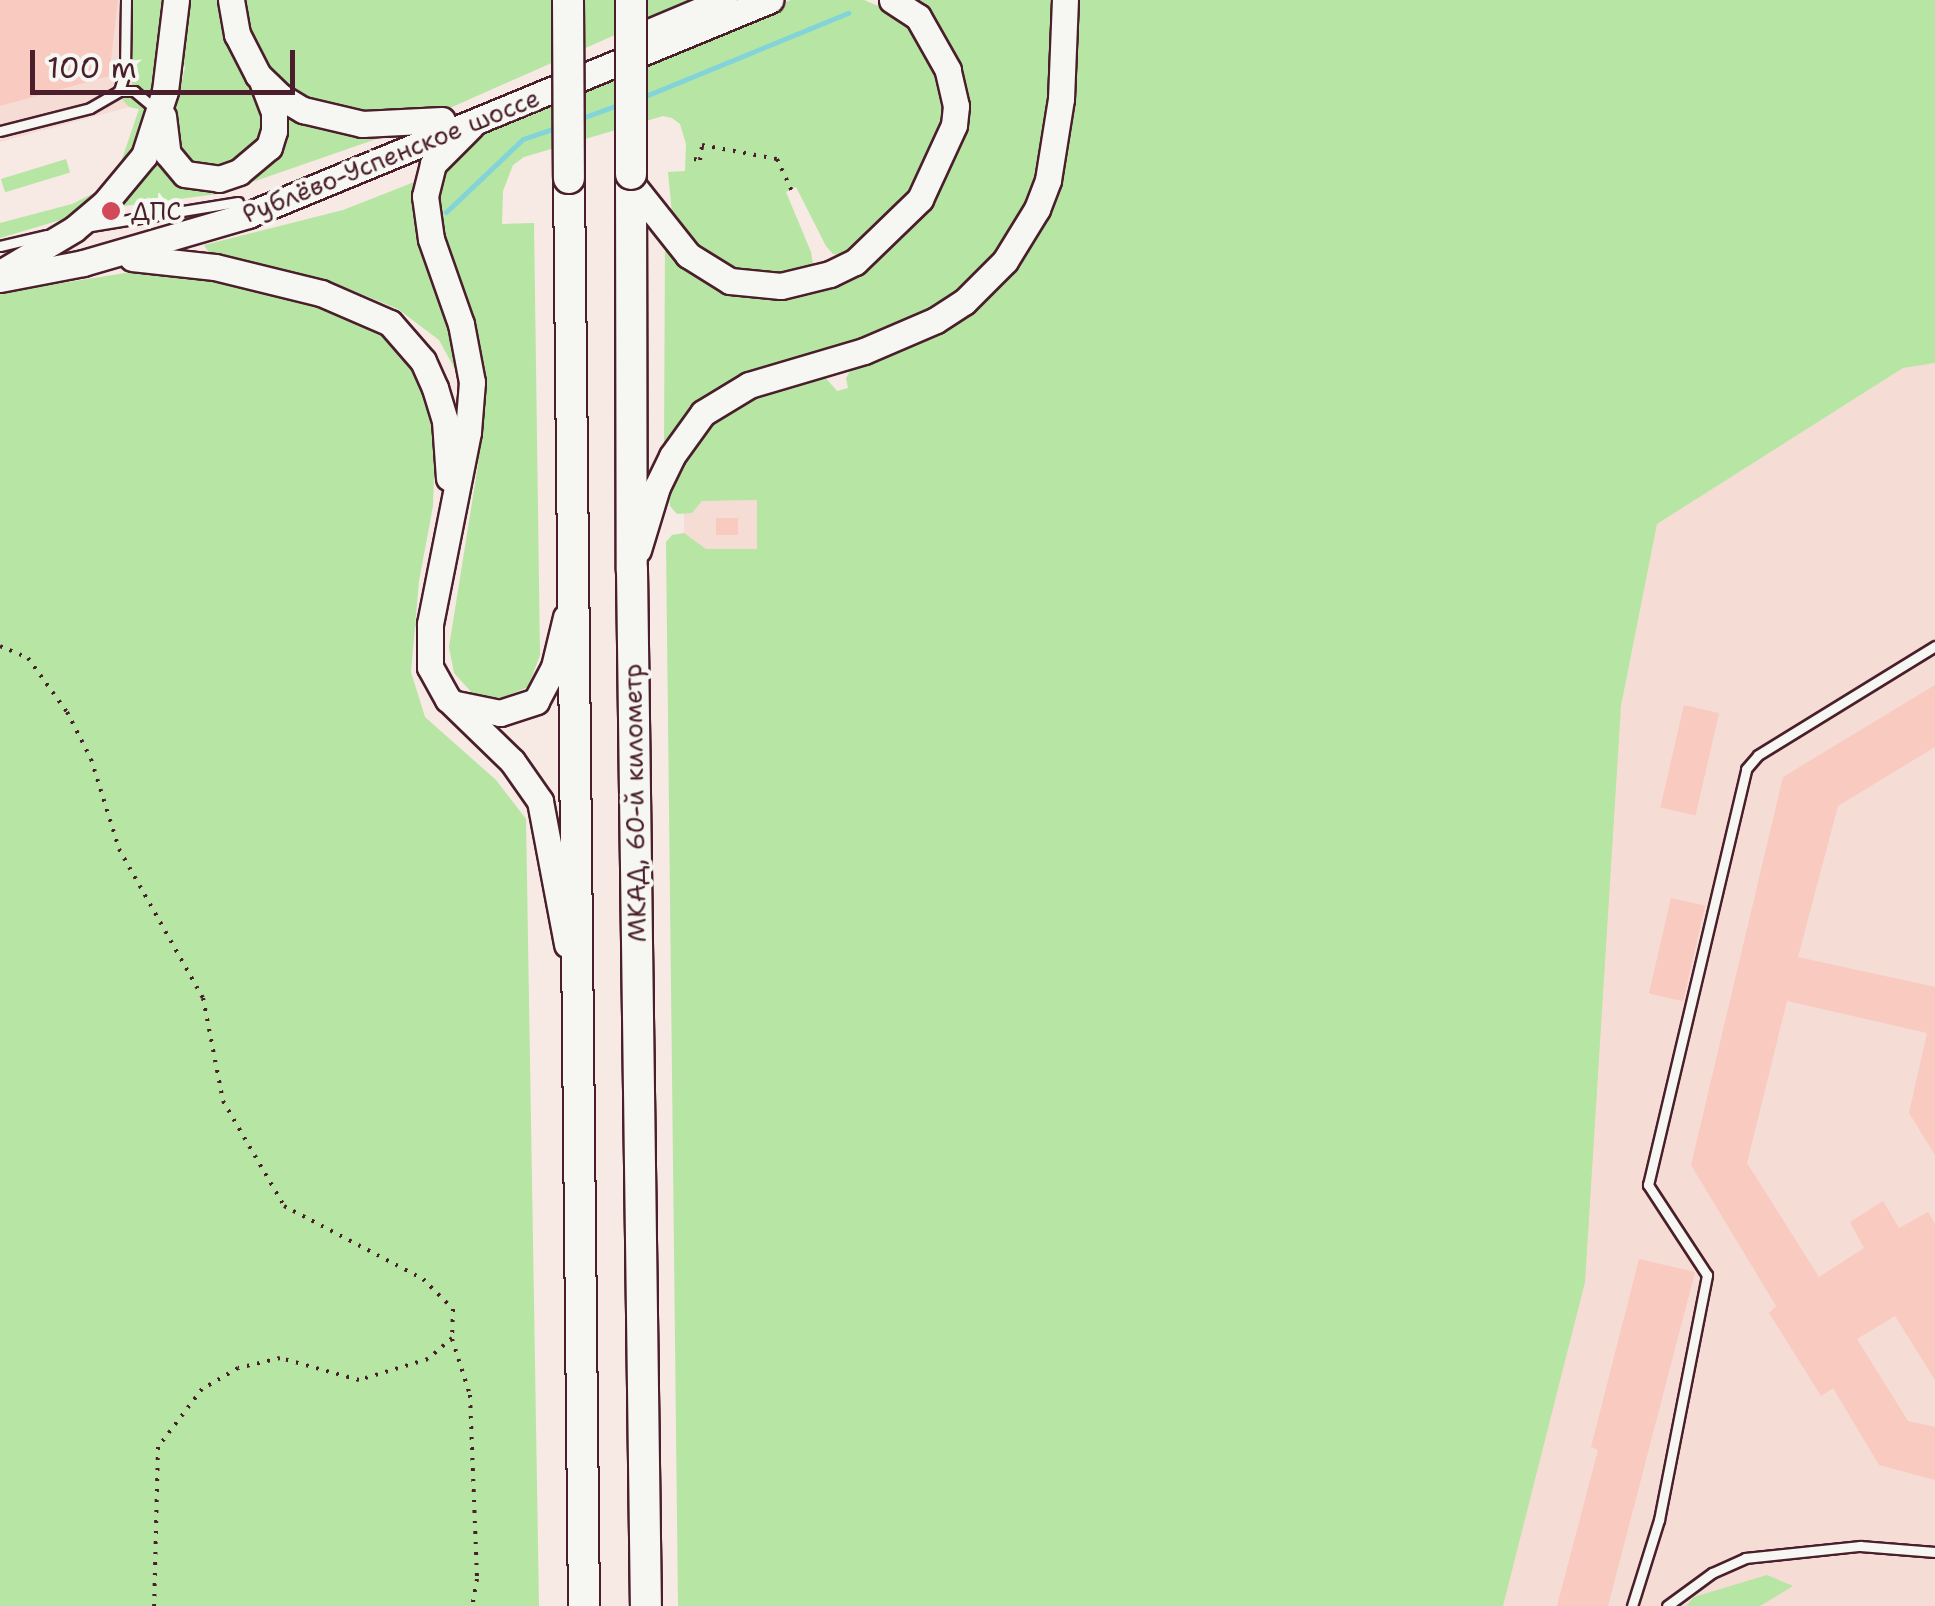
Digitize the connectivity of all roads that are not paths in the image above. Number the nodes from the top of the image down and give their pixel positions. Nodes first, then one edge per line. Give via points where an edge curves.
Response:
1 (126, 0) edge
2 (176, 0) edge
3 (230, 0) edge
4 (568, 0) edge
5 (631, 0) edge
6 (725, 0) edge
7 (770, 0) edge
8 (892, 0) edge
9 (1065, 0) edge
10 (258, 75) junction
11 (119, 91) junction
12 (162, 103) junction
13 (442, 120) junction
14 (471, 126) junction
15 (0, 131) edge
16 (631, 178) junction
17 (238, 202) junction
18 (74, 229) junction
19 (0, 246) edge
20 (83, 263) junction
21 (0, 276) edge
22 (450, 514) junction
23 (632, 570) junction
24 (573, 587) junction
25 (1935, 646) edge
26 (448, 699) junction
27 (577, 1006) junction
28 (1935, 1552) edge
29 (584, 1606) edge
30 (646, 1606) edge
31 (1632, 1606) edge
32 (1666, 1606) edge

1 - 11 lane
2 - 12 main road
3 - 10 main road
4 - 24 highway, bridge
5 - 16 highway, МКАД, 60-й километр, bridge
6 - 13 main road, Рублёво-Успенское шоссе
7 - 14 main road, Рублёво-Успенское шоссе
8 - 16 main road via 918,17 948,70 954,124 920,199 854,262 781,286 730,280 688,254
9 - 23 main road via 1048,180 1005,261 964,302 907,335 749,385 703,414 657,488
10 - 12 main road via 274,112 268,147 239,172 219,179 200,179 175,166 164,140
10 - 13 main road via 281,98 329,119
11 - 12 lane
11 - 15 lane via 90,108
12 - 18 main road via 144,156
13 - 17 main road, Рублёво-Успенское шоссе
14 - 20 main road, Рублёво-Успенское шоссе via 248,215
14 - 22 main road via 434,164 425,196 472,382
16 - 23 highway, МКАД, 60-й километр
17 - 18 lane
17 - 21 main road, Рублёво-Успенское шоссе
18 - 19 lane
18 - 21 main road
20 - 21 main road, Рублёво-Успенское шоссе
20 - 22 main road via 129,258 216,268 321,293 390,323 423,360 435,388 444,421
22 - 26 main road via 428,650 436,684
23 - 30 highway, МКАД, 60-й километр
24 - 26 main road via 554,667 536,701 500,713
24 - 27 highway
25 - 31 lane via 1758,755 1746,769 1648,1185 1707,1276 1659,1520
26 - 27 main road via 512,761 540,801
27 - 29 highway
28 - 32 lane via 1860,1546 1745,1558

